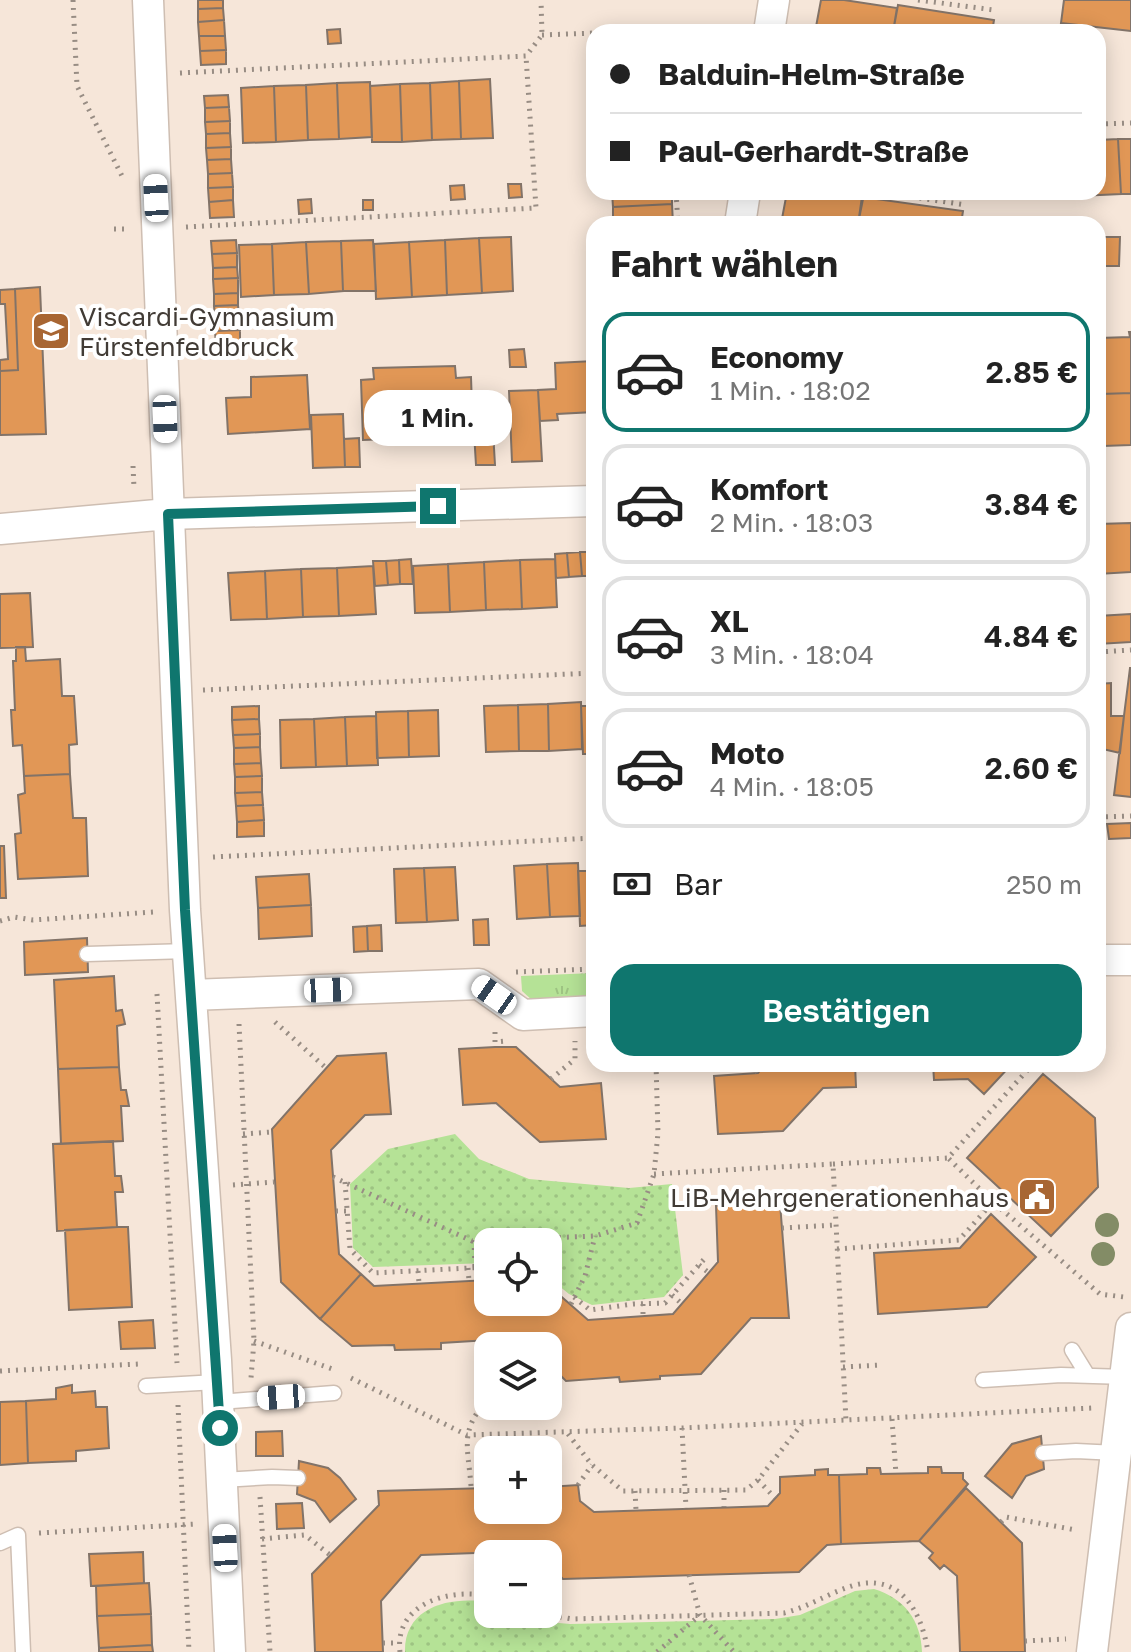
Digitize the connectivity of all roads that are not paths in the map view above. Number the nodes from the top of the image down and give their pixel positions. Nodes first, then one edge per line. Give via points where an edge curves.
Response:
1 (148, 0) edge
2 (774, 0) edge
3 (770, 24) edge
4 (586, 501) edge
5 (168, 514) junction
6 (0, 529) edge
7 (188, 951) junction
8 (87, 954) dead end
9 (1106, 960) edge
10 (1131, 960) edge
11 (191, 995) junction
12 (585, 1012) edge
13 (1131, 1328) edge
14 (1072, 1350) dead end
15 (1088, 1376) junction
16 (1126, 1377) junction
17 (983, 1380) dead end
18 (217, 1382) junction
19 (146, 1386) dead end
20 (334, 1393) dead end
21 (1043, 1453) dead end
22 (1117, 1453) junction
23 (298, 1478) dead end
24 (222, 1480) junction
25 (1120, 1498) edge
26 (0, 1543) edge
27 (1082, 1645) edge
28 (23, 1652) edge
29 (230, 1652) edge

1 - 5 street
2 - 3 street
4 - 5 street
5 - 6 street
5 - 7 street
7 - 8 lane
7 - 11 street
9 - 10 street
11 - 12 street via 479,984 523,1015
11 - 18 street
13 - 16 street
14 - 15 lane
15 - 16 lane
15 - 17 lane
16 - 22 street
18 - 19 lane
18 - 20 lane via 249,1400
18 - 24 street
21 - 22 lane
22 - 25 street
23 - 24 lane
24 - 29 street
25 - 27 street
26 - 28 lane via 18,1535

